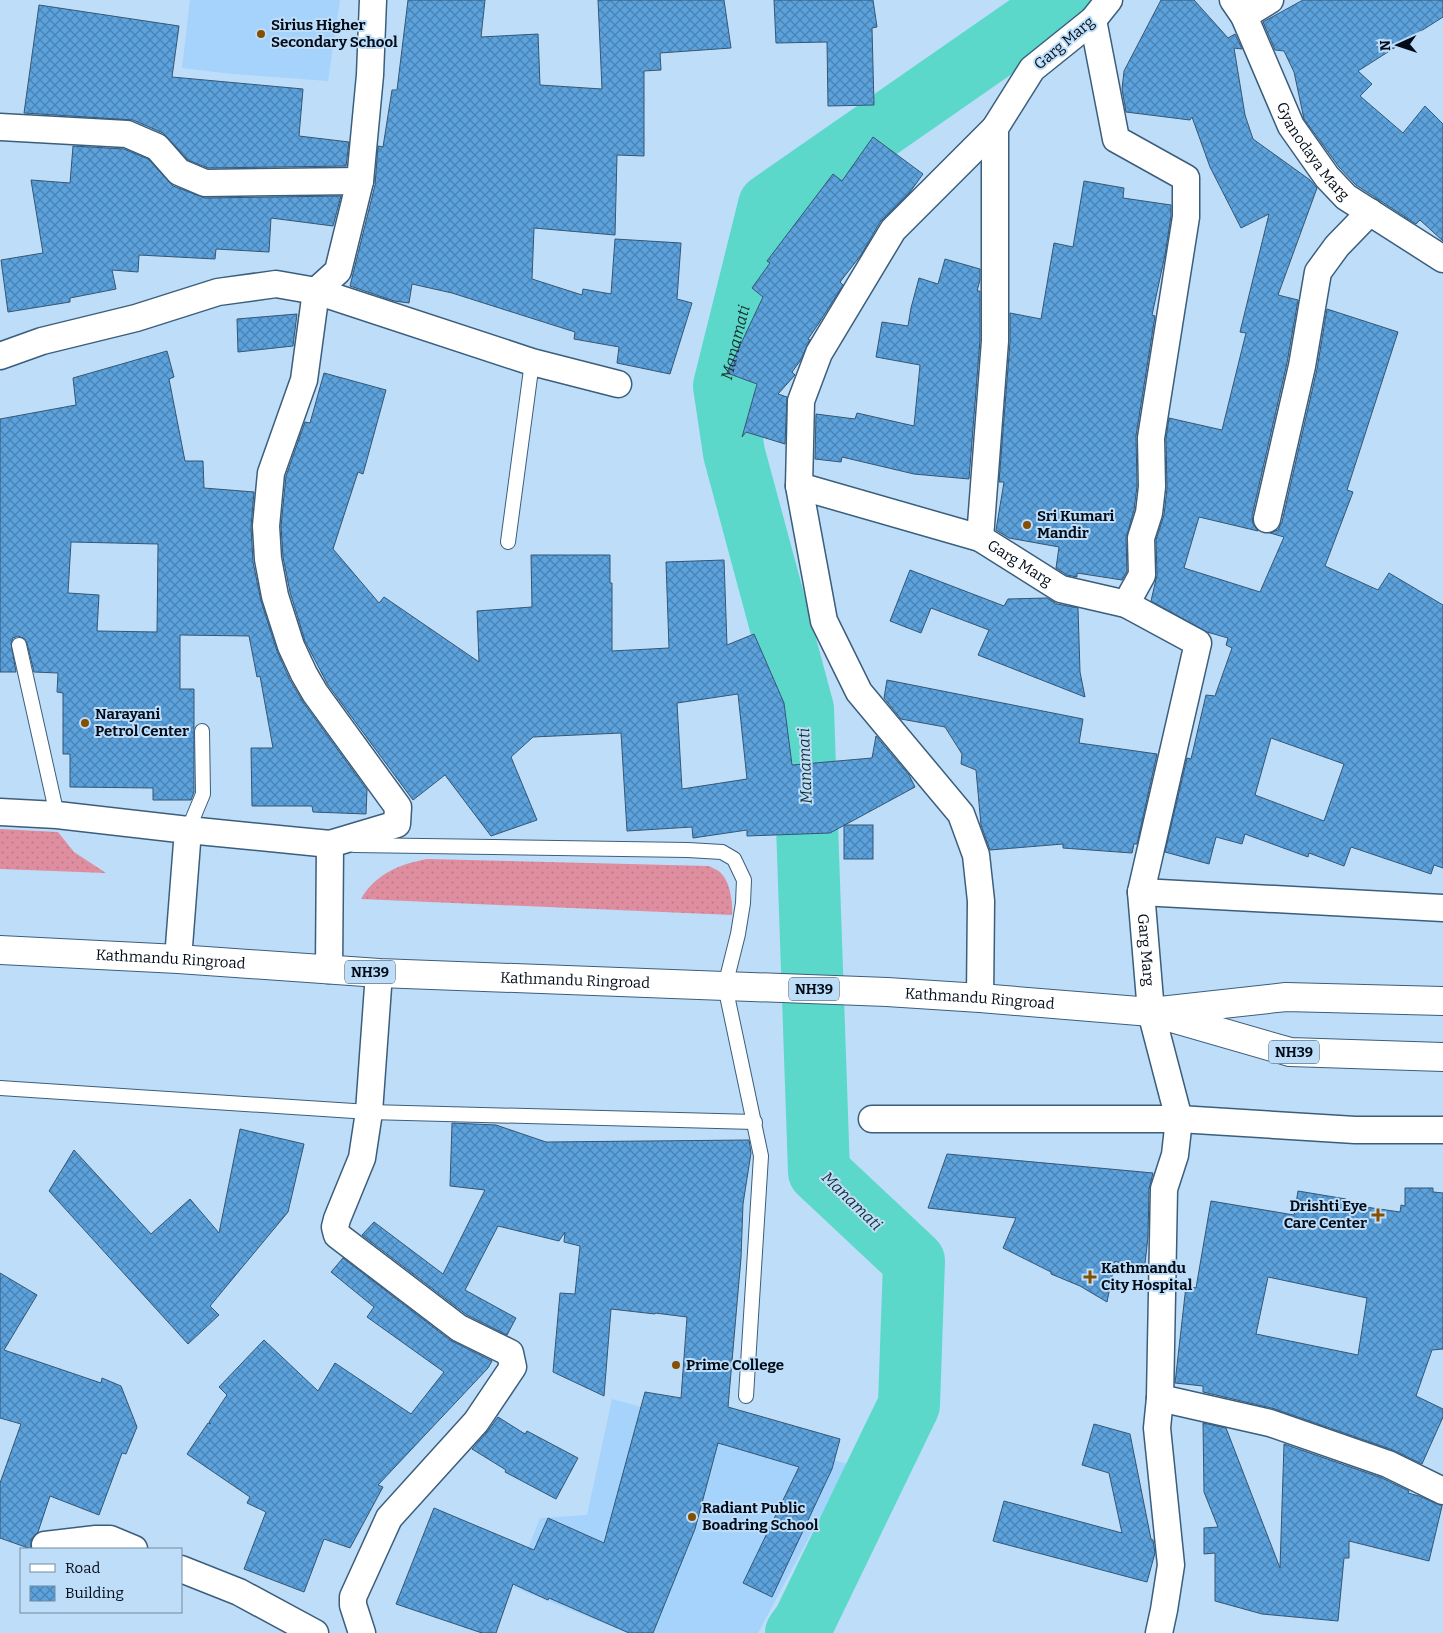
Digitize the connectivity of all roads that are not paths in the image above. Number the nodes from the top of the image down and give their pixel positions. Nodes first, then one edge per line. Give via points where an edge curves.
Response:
1 (373, 0) edge
2 (1109, 0) edge
3 (1270, 0) edge
4 (1238, 8) edge
5 (1093, 20) junction
6 (0, 127) edge
7 (995, 128) junction
8 (360, 181) junction
9 (1370, 212) junction
10 (1443, 259) edge
11 (316, 291) junction
12 (0, 356) edge
13 (532, 362) junction
14 (618, 384) dead end
15 (799, 486) junction
16 (1267, 519) dead end
17 (980, 538) junction
18 (508, 542) dead end
19 (1126, 604) junction
20 (19, 645) dead end
21 (202, 731) dead end
22 (0, 812) edge
23 (57, 816) junction
24 (188, 830) junction
25 (330, 844) junction
26 (1141, 892) junction
27 (1443, 908) edge
28 (0, 950) edge
29 (178, 960) junction
30 (329, 970) junction
31 (379, 973) junction
32 (733, 986) junction
33 (980, 998) junction
34 (1443, 1001) edge
35 (1151, 1012) junction
36 (1443, 1057) edge
37 (0, 1088) edge
38 (369, 1112) junction
39 (872, 1119) dead end
40 (1179, 1119) junction
41 (755, 1122) junction
42 (1443, 1130) edge
43 (746, 1396) dead end
44 (1160, 1398) junction
45 (1443, 1492) edge
46 (45, 1545) dead end
47 (132, 1548) edge
48 (182, 1569) edge
49 (315, 1633) edge
50 (362, 1633) edge
51 (1158, 1633) edge

1 - 8 street
2 - 5 street, Garg Marg
3 - 4 street
4 - 9 street, Gyanodaya Marg via 1291,126 1346,197
5 - 7 street, Garg Marg via 1032,68
5 - 19 street via 1116,139 1186,178 1186,217 1151,438 1152,487 1149,514 1141,538 1142,575
6 - 8 street via 127,134 157,147 179,172 205,183
7 - 15 street via 893,230 819,353 801,401
7 - 17 street, Garg Marg via 995,341
8 - 11 street via 338,271
9 - 10 street, Gyanodaya Marg
9 - 16 street via 1337,246 1318,272 1302,366
11 - 12 street via 276,284 218,292 136,318 42,341
11 - 13 street
11 - 25 street via 304,380 271,473 266,526 268,559 275,596 304,674 398,807 397,824
13 - 14 street
13 - 18 lane
15 - 17 street
15 - 33 street via 824,621 859,692 961,814 976,855 981,902
17 - 19 street, Garg Marg via 1061,589
19 - 26 street, Garg Marg via 1198,643
20 - 23 lane
21 - 24 lane via 203,794
22 - 23 street
23 - 24 street
24 - 25 street
24 - 29 street
25 - 30 street
25 - 32 lane via 722,852 734,859 744,880
26 - 27 street
26 - 35 street, Garg Marg
28 - 29 highway, Kathmandu Ringroad / NH39
29 - 30 highway, Kathmandu Ringroad / NH39
30 - 31 highway, Kathmandu Ringroad / NH39
31 - 32 highway, Kathmandu Ringroad / NH39
31 - 38 street
32 - 33 highway, Kathmandu Ringroad / NH39
32 - 41 lane
33 - 35 highway, Kathmandu Ringroad / NH39
34 - 35 highway, Kathmandu Ringroad / NH39 via 1286,997
35 - 36 highway, Kathmandu Ringroad / NH39 via 1290,1052
35 - 40 street, Garg Marg
37 - 38 lane
38 - 41 lane
38 - 50 street via 362,1158 337,1219 337,1236 459,1328 510,1353 514,1367 476,1422 389,1518 353,1597
39 - 40 street
40 - 42 street via 1356,1130
40 - 44 street via 1174,1155 1164,1188
41 - 43 lane via 761,1156
44 - 45 street via 1270,1423 1388,1464
44 - 51 street via 1157,1428 1171,1565
46 - 47 street via 110,1539
48 - 49 street via 239,1592

